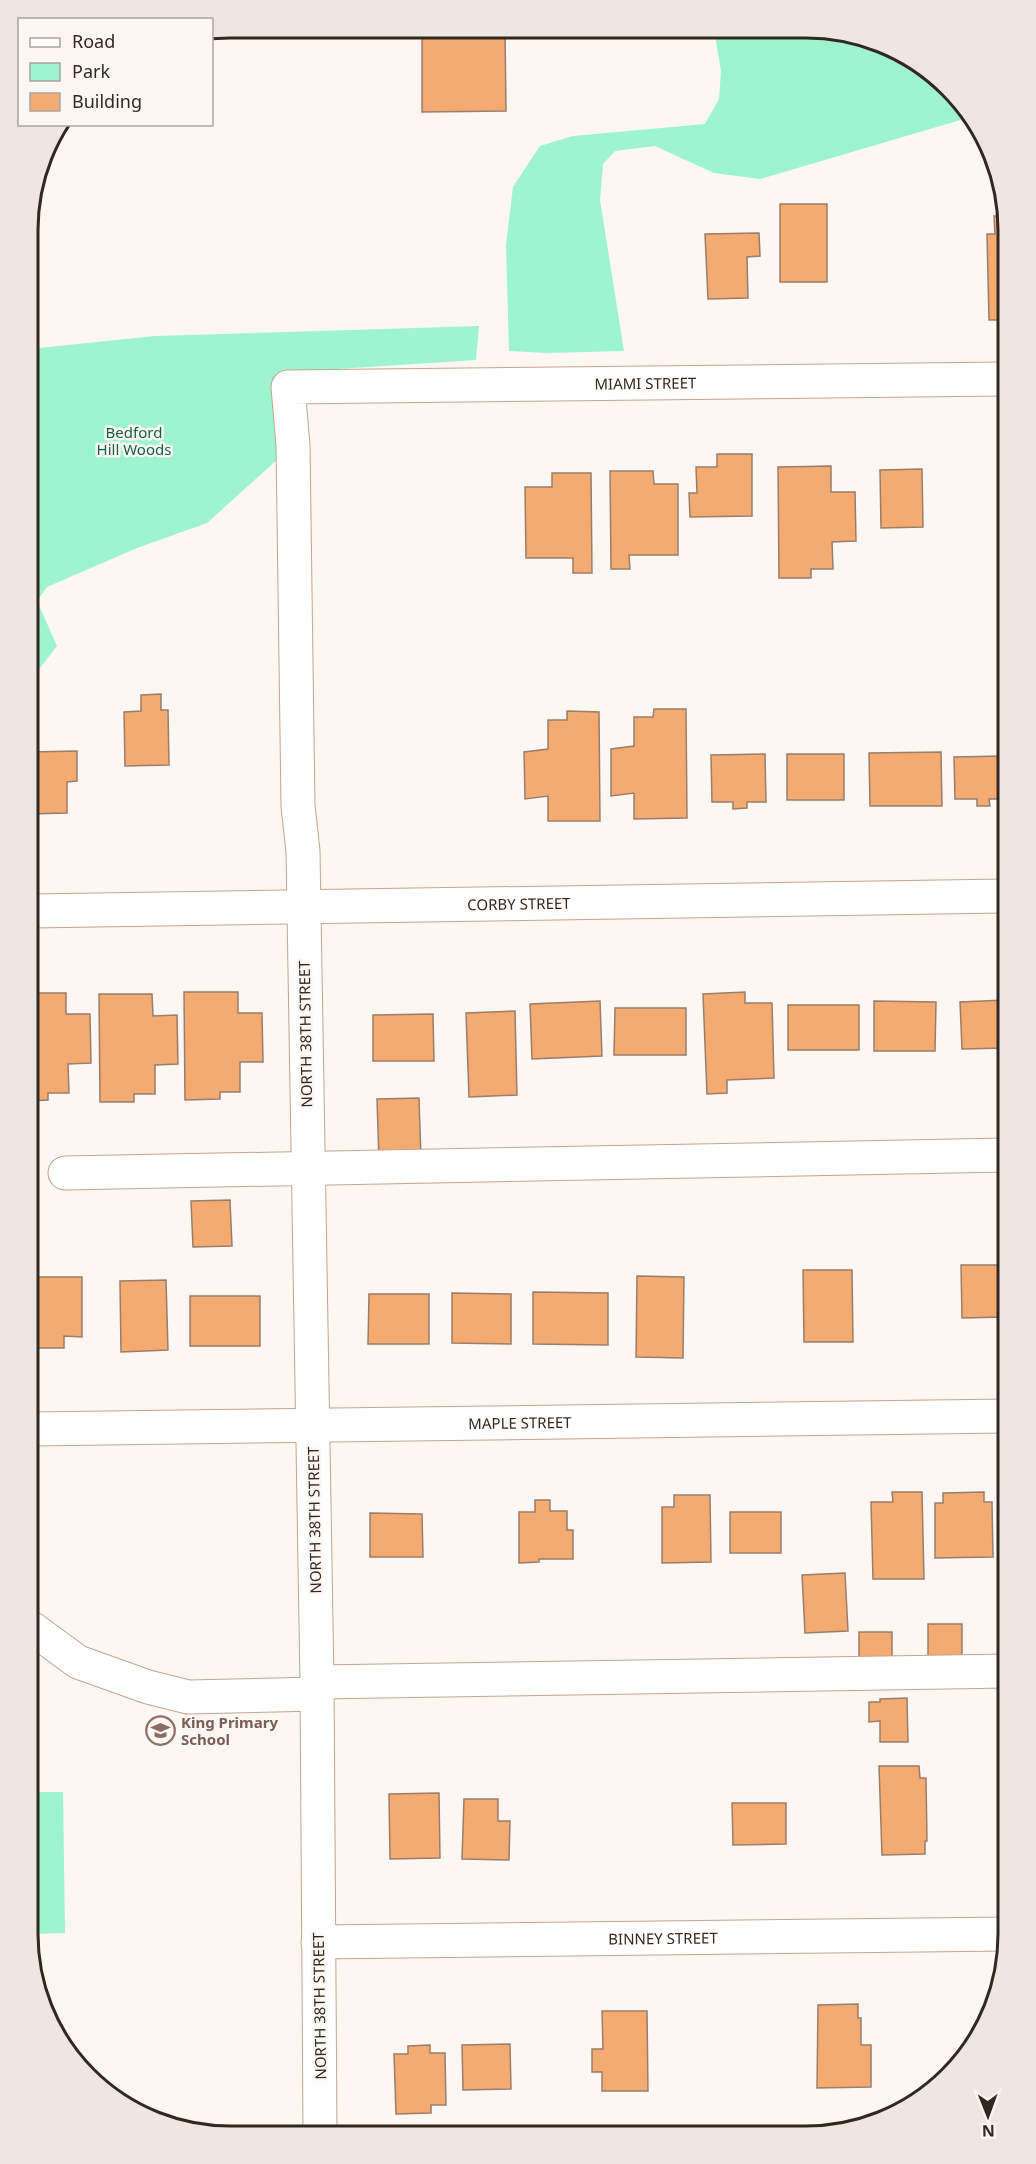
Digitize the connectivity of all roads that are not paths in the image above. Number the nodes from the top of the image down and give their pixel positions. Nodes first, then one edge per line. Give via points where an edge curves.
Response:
1 (998, 379) edge
2 (288, 387) joint
3 (998, 897) edge
4 (303, 907) junction
5 (38, 911) edge
6 (998, 1155) edge
7 (308, 1168) junction
8 (65, 1173) dead end
9 (998, 1416) edge
10 (313, 1425) junction
11 (38, 1429) edge
12 (38, 1633) edge
13 (998, 1671) edge
14 (317, 1688) junction
15 (998, 1934) edge
16 (318, 1942) junction
17 (320, 2126) edge

1 - 2 street, MIAMI STREET
2 - 4 street, NORTH 38TH STREET via 293,445
3 - 4 street, CORBY STREET
4 - 5 street, CORBY STREET
4 - 7 street, NORTH 38TH STREET
6 - 7 street
7 - 8 street
7 - 10 street, NORTH 38TH STREET
9 - 10 street, MAPLE STREET
10 - 11 street, MAPLE STREET
10 - 14 street, NORTH 38TH STREET
12 - 14 street via 78,1662 188,1697
13 - 14 street
14 - 16 street, NORTH 38TH STREET
15 - 16 street, BINNEY STREET
16 - 17 street, NORTH 38TH STREET

